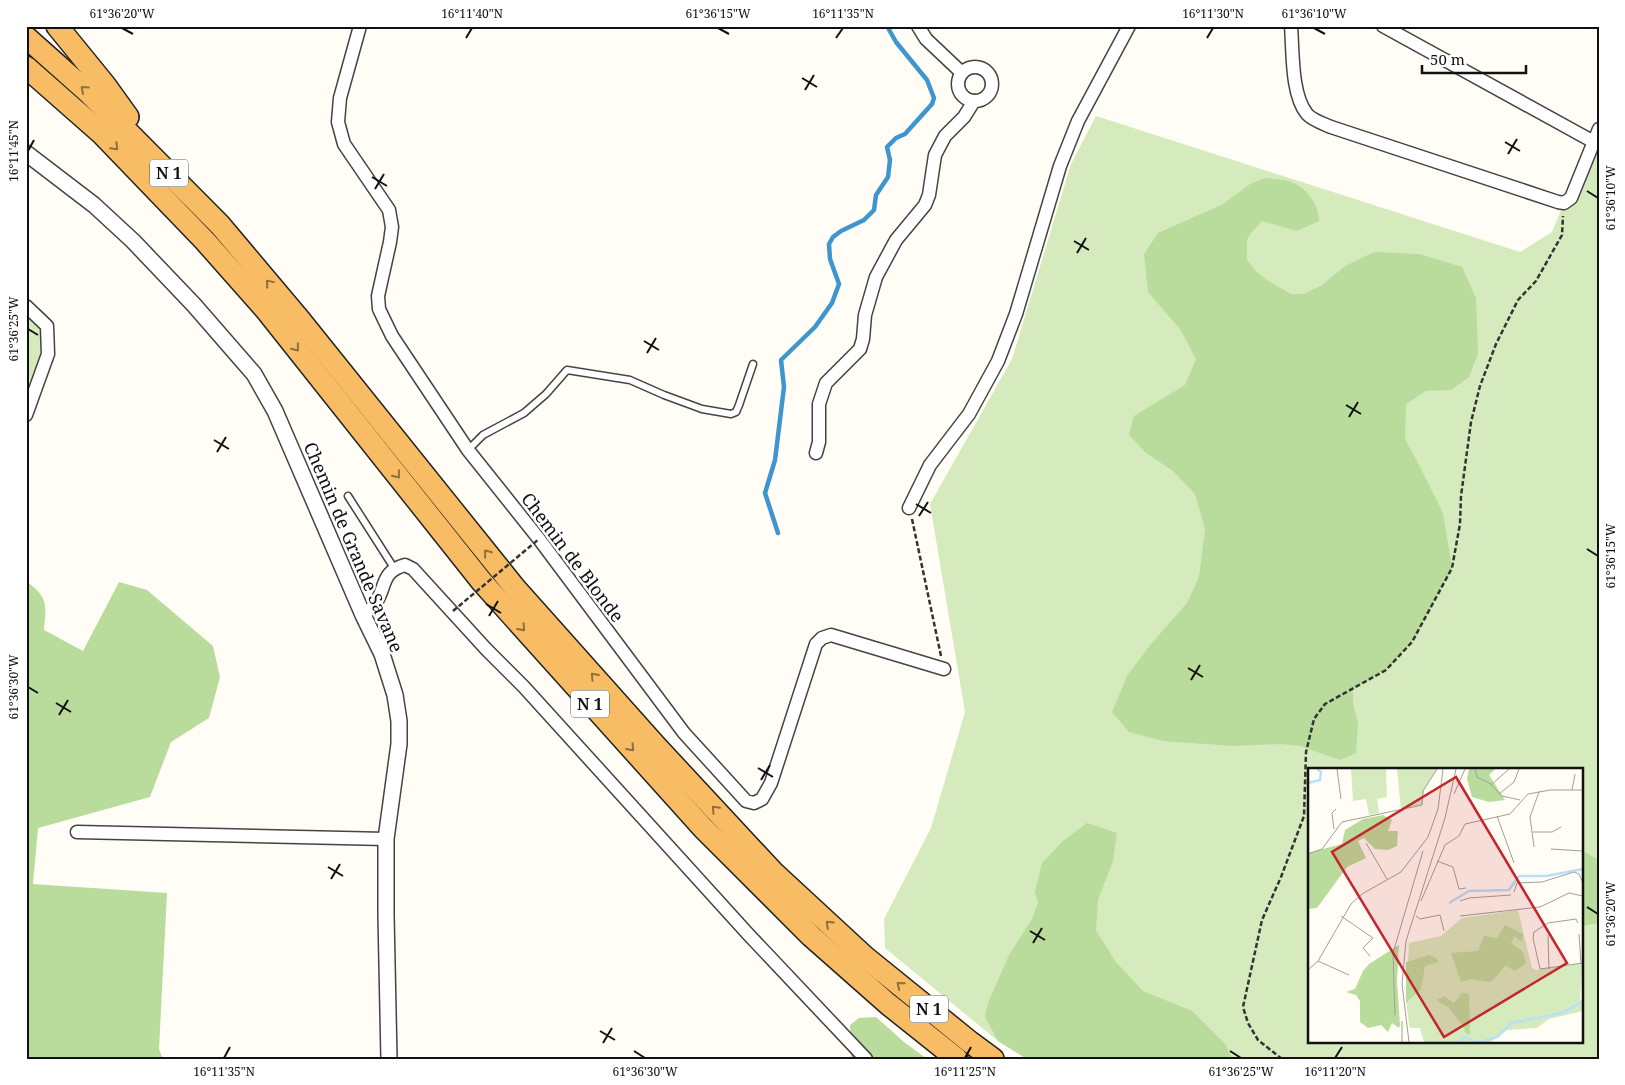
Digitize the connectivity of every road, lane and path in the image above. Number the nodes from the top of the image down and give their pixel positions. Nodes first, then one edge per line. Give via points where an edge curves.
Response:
1 (57, 26) edge
2 (360, 26) edge
3 (918, 26) edge
4 (1129, 26) edge
5 (1291, 26) edge
6 (1383, 26) edge
7 (26, 37) edge
8 (26, 67) edge
9 (962, 73) junction
10 (974, 101) junction
11 (1599, 129) edge
12 (1594, 142) junction
13 (26, 153) edge
14 (167, 170) junction
15 (1564, 203) junction
16 (26, 306) edge
17 (753, 364) dead end
18 (26, 415) edge
19 (468, 450) junction
20 (816, 453) dead end
21 (348, 496) dead end
22 (909, 508) joint
23 (539, 539) junction
24 (394, 568) junction
25 (453, 611) junction
26 (363, 615) junction
27 (944, 669) joint
28 (77, 832) dead end
29 (386, 839) junction
30 (389, 1059) edge
31 (866, 1059) edge
32 (957, 1059) edge
33 (993, 1059) edge
34 (1282, 1059) edge

1 - 14 highway
2 - 19 street, Chemin de Blonde via 340,98 338,122 344,144 389,210 392,227 378,296 379,309 392,336
3 - 9 street via 926,39
4 - 22 street via 1078,120 1060,166 1016,314 998,361 969,414 930,465
5 - 15 street via 1299,101 1308,116 1331,127
6 - 12 street
14 -> 7 highway, N 1
8 -> 32 highway, N 1 via 101,133 205,241 266,310 482,582 703,828 810,936
9 - 10 street via 958,83 961,93
9 - 10 street via 978,68 991,78 989,94 980,101
10 - 20 street via 964,117 945,136 935,155 929,195 896,240 876,277 860,349 826,383 819,404
11 - 12 street
12 - 15 street via 1571,198
13 - 26 street, Chemin de Grande Savane via 94,205 133,241 254,374 275,411
33 -> 14 highway, N 1 via 865,957 773,872 515,588 300,320 220,225
15 - 34 path via 1562,235 1536,282 1518,300 1480,386 1471,422 1452,568 1412,642 1386,670 1325,704 1314,719 1306,752 1304,816 1262,920 1244,1008 1258,1040
16 - 18 street via 47,326 48,354
17 - 19 lane via 736,412 731,414 702,409 630,380 567,370 524,414 484,435
19 - 23 street, Chemin de Blonde
21 - 24 lane
22 - 27 path
23 - 25 path, bridge
23 - 27 street, Chemin de Blonde via 684,733 746,801 754,804 762,799 771,783 816,644 822,638 832,635
24 - 25 street via 405,565 413,569
24 - 26 street via 375,604
25 - 31 street
26 - 29 street, Chemin de Grande Savane via 382,654 400,721
28 - 29 street
29 - 30 street, Chemin de Grande Savane

